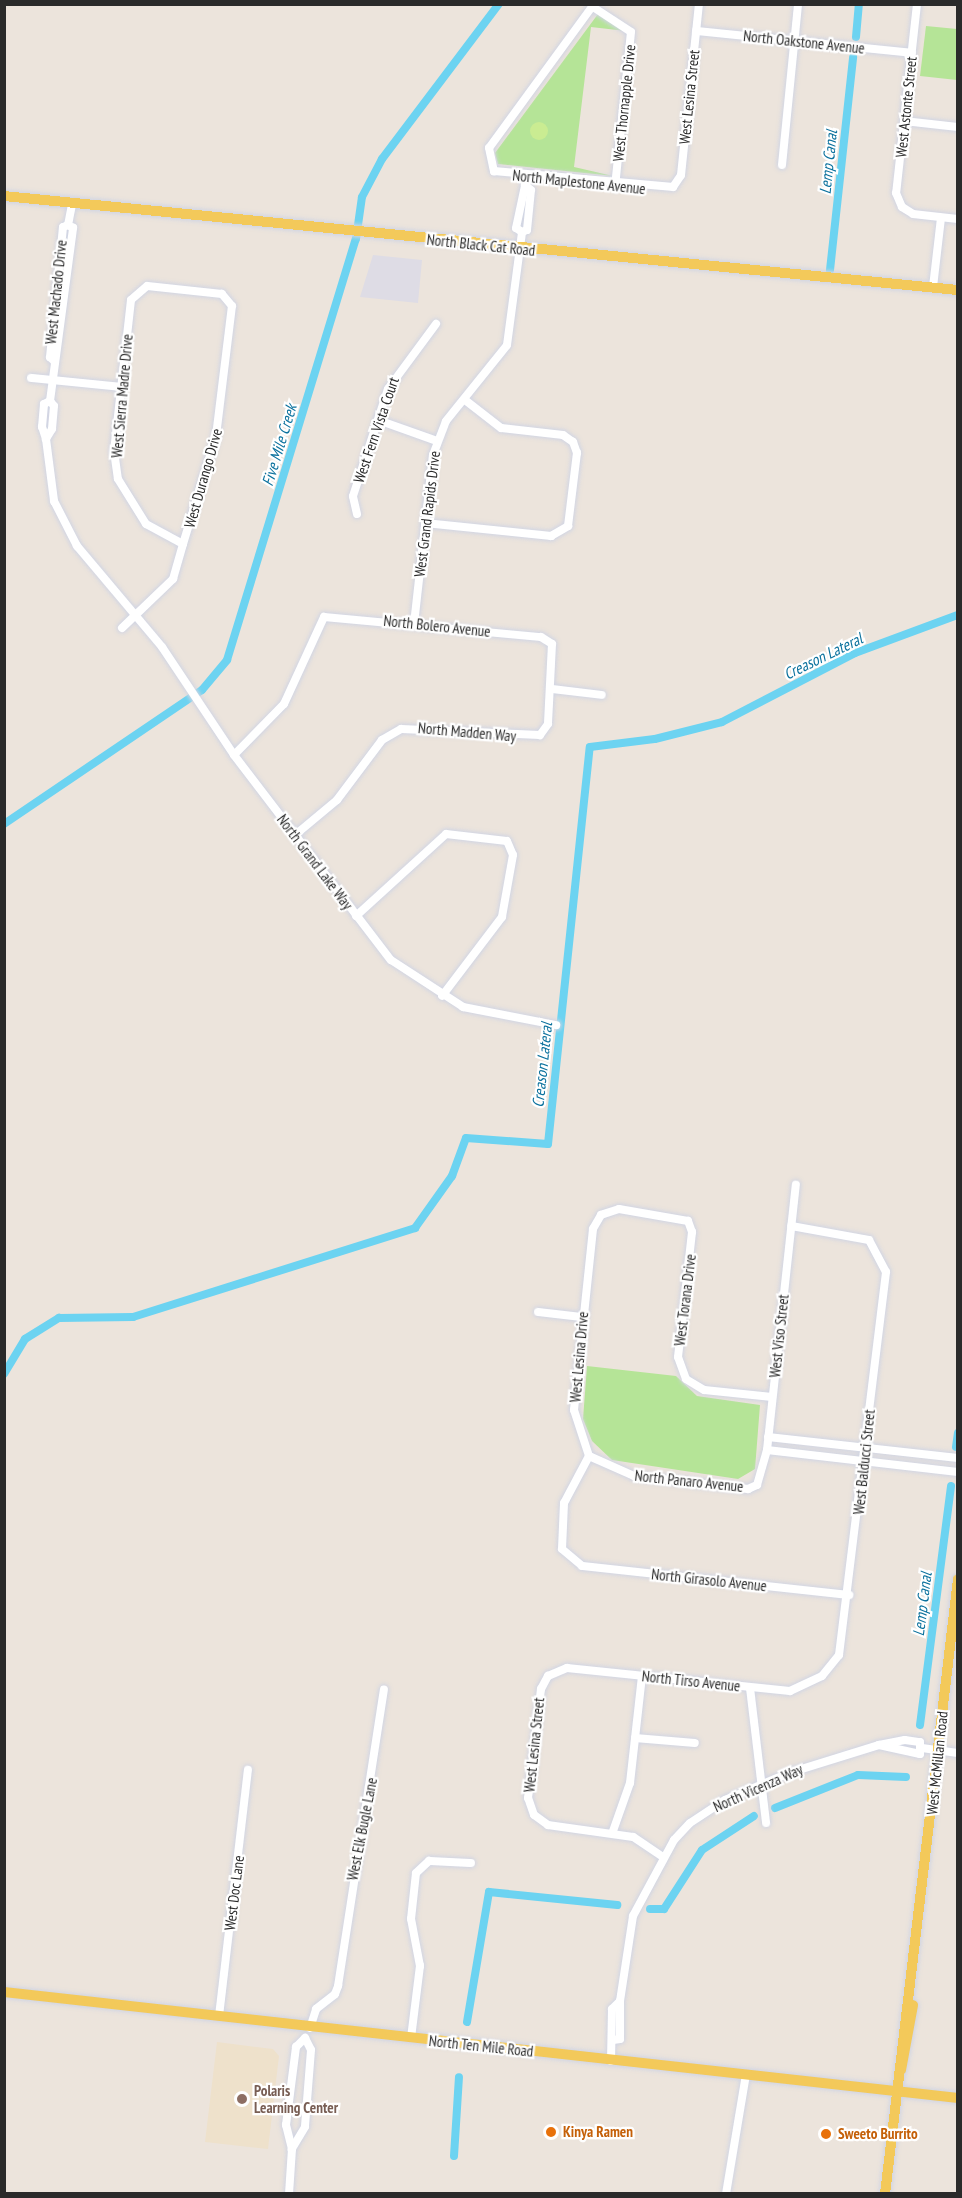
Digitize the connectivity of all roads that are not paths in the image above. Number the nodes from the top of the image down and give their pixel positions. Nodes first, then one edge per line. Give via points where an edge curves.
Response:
1 (699, 4) edge
2 (798, 4) edge
3 (917, 4) edge
4 (593, 6) edge
5 (696, 31) junction
6 (794, 41) junction
7 (912, 53) junction
8 (904, 121) junction
9 (957, 127) edge
10 (782, 165) dead end
11 (526, 181) junction
12 (615, 186) junction
13 (673, 188) joint
14 (4, 196) edge
15 (72, 204) junction
16 (941, 218) junction
17 (957, 219) edge
18 (520, 249) junction
19 (933, 287) junction
20 (957, 290) edge
21 (232, 306) joint
22 (436, 324) dead end
23 (30, 378) dead end
24 (52, 380) junction
25 (121, 387) junction
26 (465, 400) junction
27 (378, 420) junction
28 (437, 441) junction
29 (357, 514) dead end
30 (425, 523) junction
31 (183, 544) junction
32 (137, 615) junction
33 (414, 624) junction
34 (122, 628) dead end
35 (552, 689) junction
36 (602, 695) dead end
37 (234, 755) junction
38 (295, 835) junction
39 (356, 916) junction
40 (442, 996) junction
41 (556, 1025) dead end
42 (796, 1185) dead end
43 (688, 1221) joint
44 (792, 1226) junction
45 (538, 1312) dead end
46 (582, 1317) junction
47 (772, 1397) junction
48 (768, 1437) junction
49 (866, 1448) junction
50 (767, 1450) junction
51 (589, 1456) junction
52 (957, 1458) edge
53 (864, 1462) junction
54 (957, 1472) edge
55 (757, 1485) joint
56 (957, 1579) edge
57 (849, 1595) junction
58 (831, 1669) joint
59 (548, 1676) joint
60 (642, 1676) junction
61 (750, 1688) junction
62 (384, 1690) dead end
63 (635, 1738) junction
64 (695, 1743) dead end
65 (938, 1750) junction
66 (957, 1753) edge
67 (248, 1770) dead end
68 (761, 1785) junction
69 (766, 1822) dead end
70 (613, 1831) junction
71 (663, 1857) junction
72 (471, 1863) dead end
73 (4, 1992) edge
74 (219, 2016) junction
75 (307, 2031) junction
76 (411, 2038) junction
77 (611, 2061) junction
78 (746, 2075) junction
79 (898, 2092) junction
80 (957, 2098) edge
81 (292, 2149) junction
82 (289, 2193) edge
83 (726, 2193) edge
84 (885, 2193) edge

1 - 5 street, West Lesina Street
2 - 6 street
3 - 7 street, West Astonte Street
4 - 11 street, North Maplestone Avenue via 489,148 488,163 501,174
4 - 12 street, West Thornapple Drive via 631,32
5 - 6 street, North Oakstone Avenue
5 - 13 street, West Lesina Street via 681,175
6 - 7 street, North Oakstone Avenue
6 - 10 street
7 - 8 street, West Astonte Street
8 - 9 street
8 - 16 street, West Astonte Street via 896,193 902,207
11 - 12 street, North Maplestone Avenue
11 - 18 street, West Grand Rapids Drive via 531,190 527,230 522,232
12 - 13 street, North Maplestone Avenue
14 - 15 main road, North Black Cat Road
15 - 18 main road, North Black Cat Road
15 - 24 street, West Machado Drive via 68,225 74,228 59,358 54,361
16 - 17 street
16 - 19 street
18 - 19 main road, North Black Cat Road
18 - 26 street, West Grand Rapids Drive via 507,345
19 - 20 main road, North Black Cat Road
21 - 25 street, West Sierra Madre Drive via 222,294 147,286 137,290 131,300
21 - 31 street, West Durango Drive via 216,436
22 - 27 street, West Fern Vista Court via 398,368
23 - 24 street
24 - 25 street
24 - 32 street, West Machado Drive via 42,427 46,472 62,523
25 - 31 street, West Sierra Madre Drive via 114,451 118,479 146,524
26 - 28 street, West Grand Rapids Drive
26 - 30 street via 501,428 563,435 573,442 576,465 564,532 551,536
27 - 28 street
27 - 29 street, West Fern Vista Court via 353,496
28 - 30 street, West Grand Rapids Drive
30 - 33 street, West Grand Rapids Drive
31 - 32 street, West Durango Drive via 165,591
32 - 34 street, West Durango Drive
32 - 37 street, North Grand Lake Way
33 - 35 street, North Bolero Avenue via 541,637 552,644
33 - 37 street, North Bolero Avenue via 321,619 284,704
35 - 36 street
35 - 38 street, North Madden Way via 548,724 540,735 401,729 382,740 337,800
37 - 38 street, North Grand Lake Way
38 - 39 street, North Grand Lake Way
39 - 40 street, North Grand Lake Way via 391,960
39 - 40 street via 446,834 499,837 510,843 513,855 502,917
40 - 41 street, North Grand Lake Way via 494,1017
42 - 44 street, West Viso Street
43 - 46 street, West Lesina Drive via 619,1209 601,1215 593,1229
43 - 47 street, West Torana Drive via 692,1232 678,1358 686,1379 704,1390
44 - 47 street, West Viso Street
44 - 49 street, West Balducci Street via 854,1233 879,1252 885,1272
45 - 46 street
46 - 51 street, West Lesina Drive via 574,1410
47 - 48 street, West Viso Street
48 - 49 street
48 - 50 street, West Viso Street
49 - 52 street
49 - 53 street, West Balducci Street
50 - 53 street
50 - 55 street, West Viso Street
51 - 55 street, North Panaro Avenue via 634,1476 748,1489
51 - 57 street, North Girasolo Avenue via 564,1503 559,1539 569,1561
53 - 54 street
53 - 57 street, West Balducci Street
56 - 65 main road, West McMillan Road
57 - 58 street, West Balducci Street via 845,1638
58 - 61 street, North Tirso Avenue via 807,1687 790,1691
59 - 60 street, North Tirso Avenue via 567,1668
59 - 70 street, West Lesina Street via 540,1689 528,1798 534,1815 548,1825
60 - 61 street, North Tirso Avenue
60 - 63 street
61 - 68 street
62 - 75 street, West Elk Bugle Lane via 338,1986 336,1994 316,2009
63 - 64 street
63 - 70 street via 627,1796
65 - 66 street, North Vicenza Way
65 - 68 street, North Vicenza Way via 905,1740 879,1745 844,1752
65 - 79 main road, West McMillan Road
67 - 74 street, West Doc Lane
68 - 69 street
68 - 71 street, North Vicenza Way via 690,1822
70 - 71 street
71 - 77 street, North Vicenza Way via 633,1916 620,2001 620,2039 613,2040
72 - 76 street via 423,1864 411,1911 420,1966
73 - 74 main road, North Ten Mile Road
74 - 75 main road, North Ten Mile Road
75 - 76 main road, North Ten Mile Road
75 - 81 street via 311,2050 305,2127
75 - 81 street, West Elk Bugle Lane via 296,2048 286,2125
76 - 77 main road, North Ten Mile Road
77 - 78 main road, North Ten Mile Road
78 - 79 main road, North Ten Mile Road
78 - 83 street
79 - 80 main road, North Ten Mile Road
79 - 84 main road, West McMillan Road
81 - 82 street

